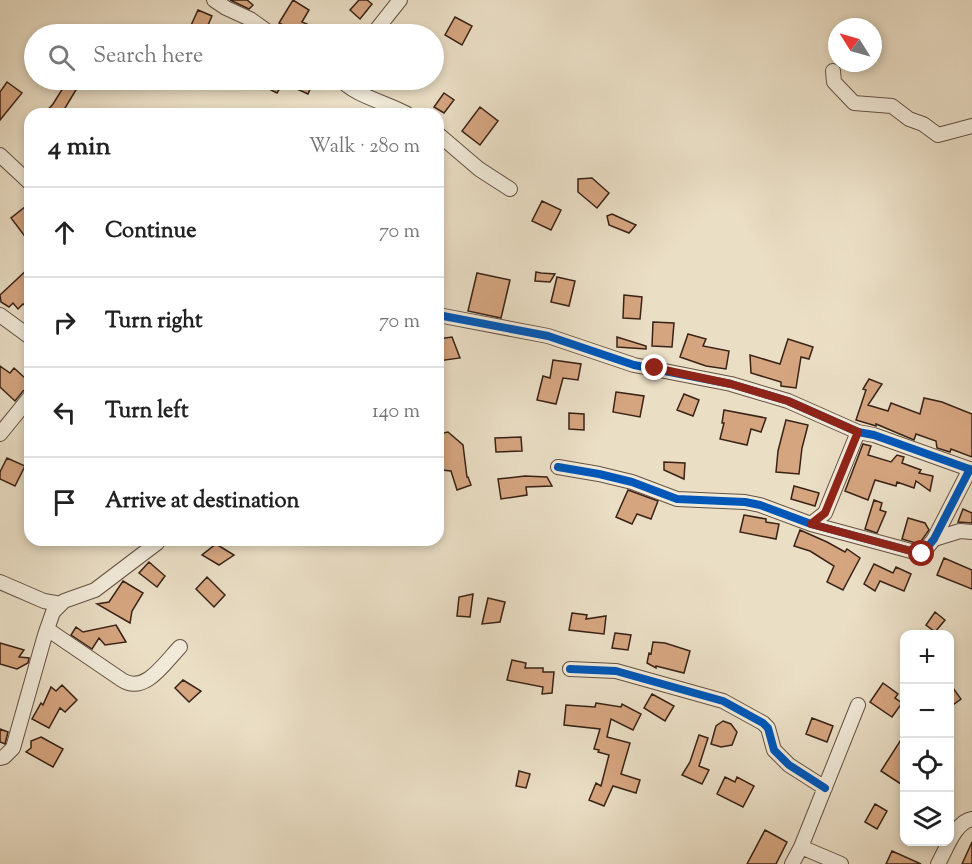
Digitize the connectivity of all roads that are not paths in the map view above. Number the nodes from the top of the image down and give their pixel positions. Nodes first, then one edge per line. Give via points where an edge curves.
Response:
1 (214, 0) edge
2 (400, 0) edge
3 (257, 24) edge
4 (381, 24) edge
5 (833, 72) edge
6 (354, 90) edge
7 (397, 108) edge
8 (972, 126) edge
9 (444, 139) edge
10 (0, 155) edge
11 (24, 177) edge
12 (510, 189) dead end
13 (0, 315) edge
14 (444, 316) edge
15 (24, 333) edge
16 (24, 404) edge
17 (858, 432) junction
18 (0, 434) edge
19 (558, 467) dead end
20 (971, 469) edge
21 (811, 524) junction
22 (972, 532) edge
23 (934, 539) junction
24 (153, 546) edge
25 (0, 582) edge
26 (53, 605) junction
27 (47, 629) junction
28 (180, 647) dead end
29 (570, 669) dead end
30 (858, 705) dead end
31 (0, 758) edge
32 (825, 788) junction
33 (972, 819) edge
34 (801, 847) junction
35 (792, 864) edge
36 (841, 864) edge
37 (938, 864) edge

1 - 3 street
2 - 4 street
5 - 8 street via 834,82 854,103 892,106 938,135
6 - 7 street
9 - 12 street
10 - 11 street
13 - 15 street
14 - 17 street via 548,336 634,365 731,384 788,401
16 - 18 street
17 - 20 street
17 - 21 street via 825,513
19 - 21 street via 632,482 687,501 760,505
20 - 23 street
21 - 23 street via 922,554
22 - 23 street via 960,531
24 - 26 street via 95,590
25 - 26 street
26 - 27 street
27 - 28 street via 133,685 148,680
27 - 31 street via 13,748
29 - 32 street via 616,671 723,701 763,723 774,750 789,765
30 - 32 street
32 - 34 street
33 - 37 street via 959,826
34 - 35 street
34 - 36 street

